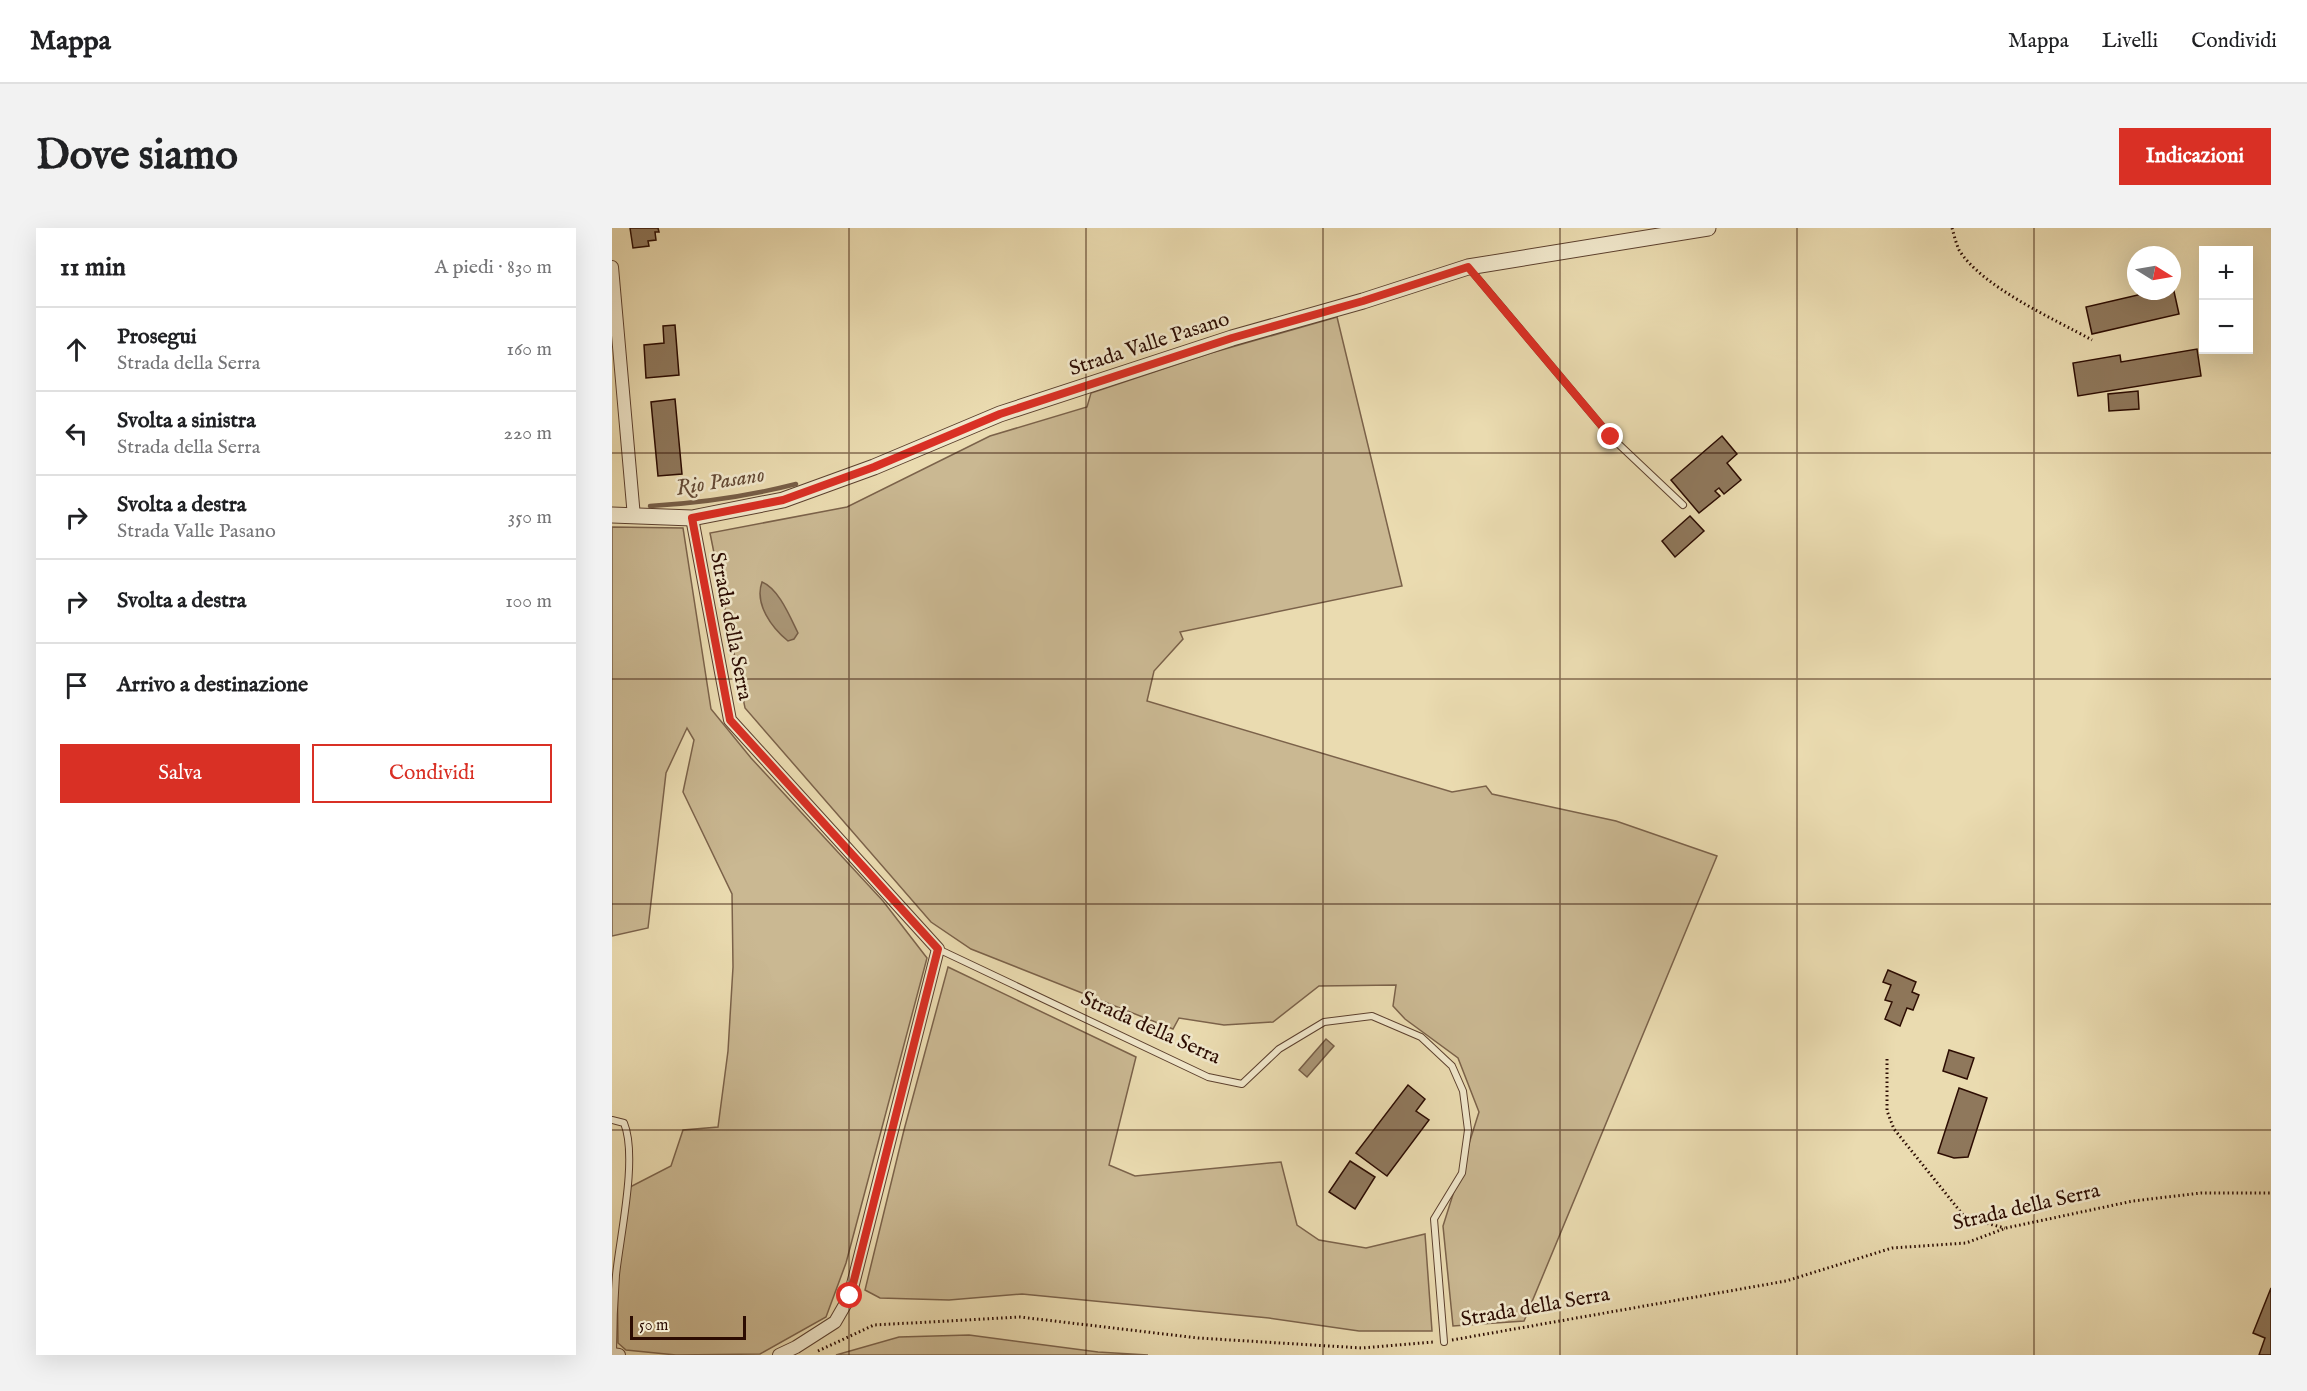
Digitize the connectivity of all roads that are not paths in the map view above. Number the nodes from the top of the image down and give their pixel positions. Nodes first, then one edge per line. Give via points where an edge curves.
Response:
1 (1708, 228) edge
2 (612, 267) edge
3 (1468, 267) junction
4 (1683, 505) dead end
5 (612, 515) edge
6 (634, 517) junction
7 (692, 518) junction
8 (938, 949) junction
9 (612, 1120) edge
10 (1444, 1342) road end
11 (612, 1354) edge
12 (619, 1355) edge
13 (779, 1355) edge

1 - 3 street, Strada Valle Pasano
2 - 6 street
3 - 4 lane via 1611,437
3 - 7 street, Strada Valle Pasano via 1000,414 783,500
5 - 6 street, Strada Valle Pasano
6 - 7 street, Strada Valle Pasano
7 - 8 street, Strada della Serra via 730,720
8 - 10 lane, Strada della Serra via 1208,1077 1242,1084 1279,1049 1324,1022 1372,1016 1421,1037 1452,1066 1463,1091 1468,1130 1462,1173 1434,1219
8 - 13 street via 850,1296 835,1322
9 - 11 lane via 624,1124 629,1136
11 - 12 street

